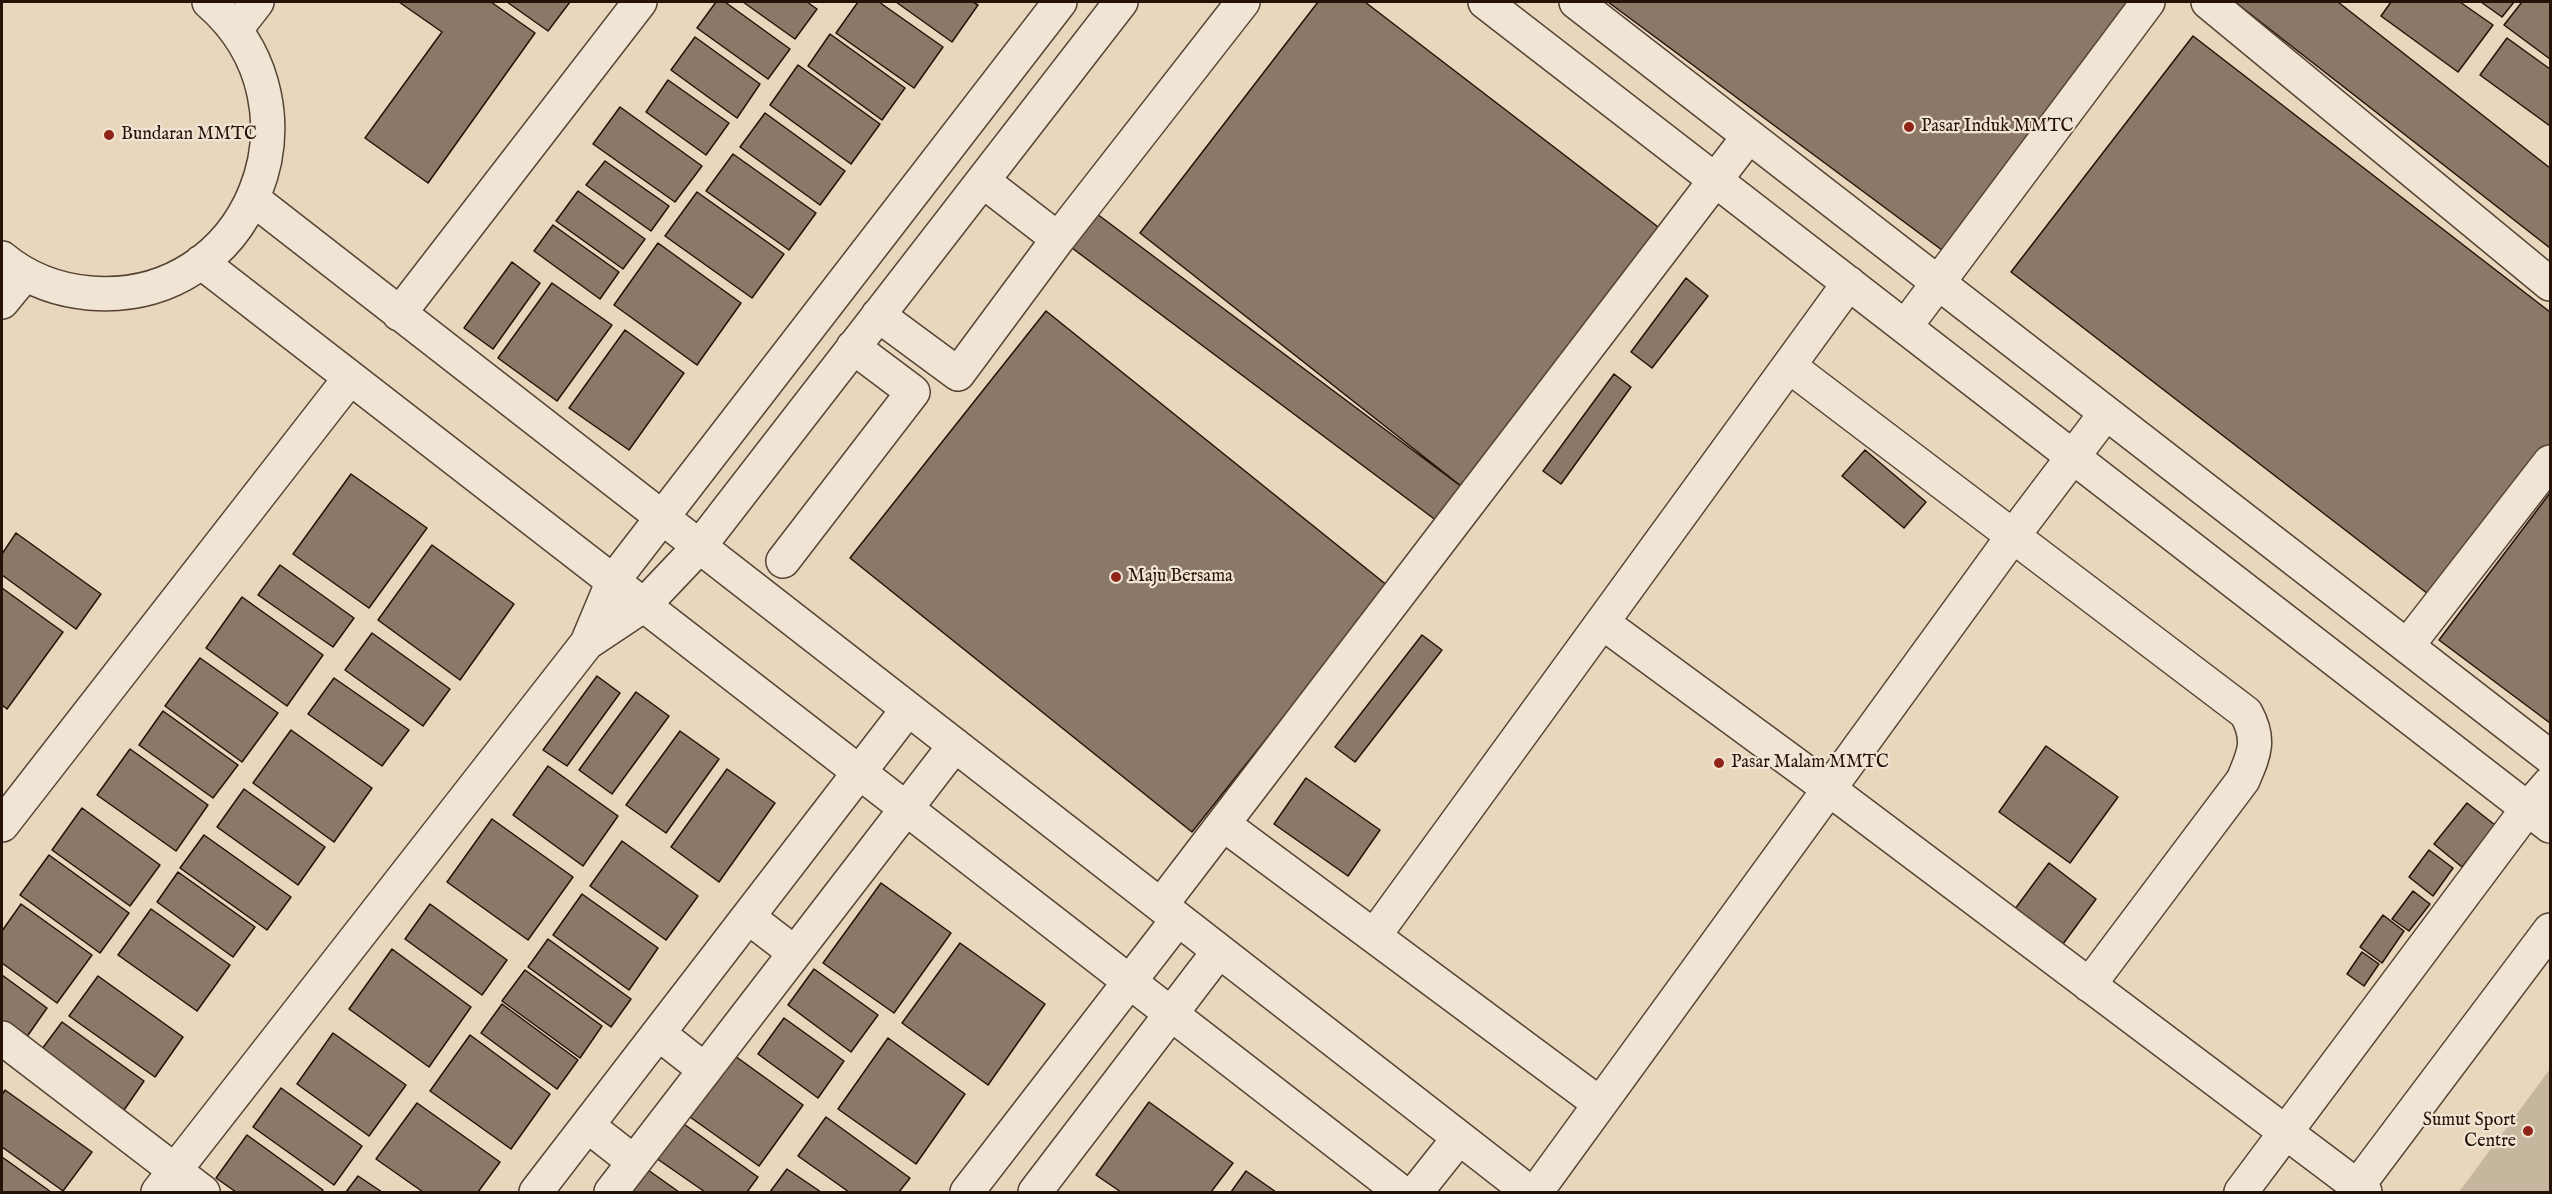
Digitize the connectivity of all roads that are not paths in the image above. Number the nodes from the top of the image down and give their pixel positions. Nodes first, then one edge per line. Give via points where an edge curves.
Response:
1 (209, 2) edge
2 (257, 2) edge
3 (640, 2) edge
4 (1060, 2) edge
5 (1121, 2) edge
6 (1243, 2) edge
7 (1485, 2) edge
8 (1576, 2) edge
9 (2148, 2) edge
10 (2208, 2) edge
11 (236, 28) junction
12 (1749, 136) junction
13 (1714, 179) junction
14 (983, 181) junction
15 (253, 199) junction
16 (1058, 239) junction
17 (201, 262) junction
18 (13, 266) edge
19 (1939, 282) junction
20 (1849, 283) junction
21 (2550, 284) edge
22 (2, 302) edge
23 (399, 314) junction
24 (878, 315) junction
25 (1905, 327) junction
26 (853, 347) junction
27 (1789, 366) junction
28 (350, 378) junction
29 (2106, 413) junction
30 (2073, 456) junction
31 (2550, 462) edge
32 (662, 517) junction
33 (2013, 536) junction
34 (699, 547) junction
35 (783, 561) dead end
36 (613, 581) junction
37 (644, 605) junction
38 (1602, 623) junction
39 (587, 643) junction
40 (2407, 646) junction
41 (908, 709) junction
42 (955, 745) junction
43 (2550, 757) edge
44 (859, 772) junction
45 (2550, 783) edge
46 (1829, 789) junction
47 (906, 809) junction
48 (2539, 817) edge
49 (1223, 824) junction
50 (2, 825) edge
51 (1169, 912) junction
52 (748, 917) junction
53 (2550, 930) edge
54 (1374, 936) junction
55 (1220, 951) junction
56 (795, 953) junction
57 (1129, 982) junction
58 (2089, 985) junction
59 (1172, 1014) junction
60 (659, 1034) junction
61 (2, 1038) edge
62 (705, 1070) junction
63 (1600, 1104) junction
64 (588, 1126) junction
65 (2286, 1133) junction
66 (1459, 1138) junction
67 (634, 1162) junction
68 (167, 1182) edge
69 (2358, 1191) edge
70 (203, 1192) edge
71 (536, 1192) edge
72 (611, 1192) edge
73 (967, 1192) edge
74 (1035, 1192) edge
75 (1401, 1192) edge
76 (1416, 1192) edge
77 (1529, 1192) edge
78 (1536, 1192) edge
79 (2241, 1192) edge

1 - 11 street
2 - 11 street
3 - 23 street
4 - 32 street
5 - 14 street
6 - 16 street
7 - 13 street
8 - 12 street
9 - 19 street
10 - 21 street
11 - 15 street via 259,71 268,108 265,164
12 - 13 street
12 - 19 street
13 - 20 street
13 - 49 street
14 - 16 street
14 - 24 street
15 - 17 street via 234,230
15 - 23 street
16 - 24 street via 958,374
17 - 18 street via 158,285 119,293 70,290
17 - 28 street
18 - 22 street
19 - 25 street
19 - 29 street
20 - 25 street
20 - 27 street
23 - 32 street
24 - 26 street
25 - 30 street
26 - 34 street
26 - 35 street via 913,392
27 - 33 street
27 - 38 street
28 - 36 street
28 - 50 street
29 - 30 street
29 - 40 street
30 - 33 street
30 - 48 street
31 - 40 street
32 - 34 street
32 - 36 street
33 - 46 street
33 - 58 street via 2246,713 2254,728 2255,751 2243,780
34 - 37 street
34 - 41 street
36 - 37 street
36 - 39 street
37 - 39 street
37 - 44 street
38 - 46 street
38 - 54 street
39 - 68 street
40 - 43 street
41 - 42 street
41 - 44 street
42 - 47 street
42 - 51 street
44 - 47 street
44 - 52 street
45 - 48 street
46 - 58 street
46 - 63 street
47 - 56 street
47 - 57 street
48 - 65 street
49 - 51 street
49 - 54 street
51 - 55 street
51 - 57 street
52 - 56 street
52 - 60 street
53 - 69 street
54 - 63 street
55 - 59 street
55 - 66 street
56 - 62 street
57 - 59 street
57 - 73 street
58 - 65 street
59 - 74 street
59 - 75 street
60 - 62 street
60 - 64 street
61 - 68 street
62 - 67 street
63 - 78 street
64 - 67 street
64 - 71 street
65 - 69 street
65 - 79 street
66 - 76 street
66 - 77 street
67 - 72 street
68 - 70 street

